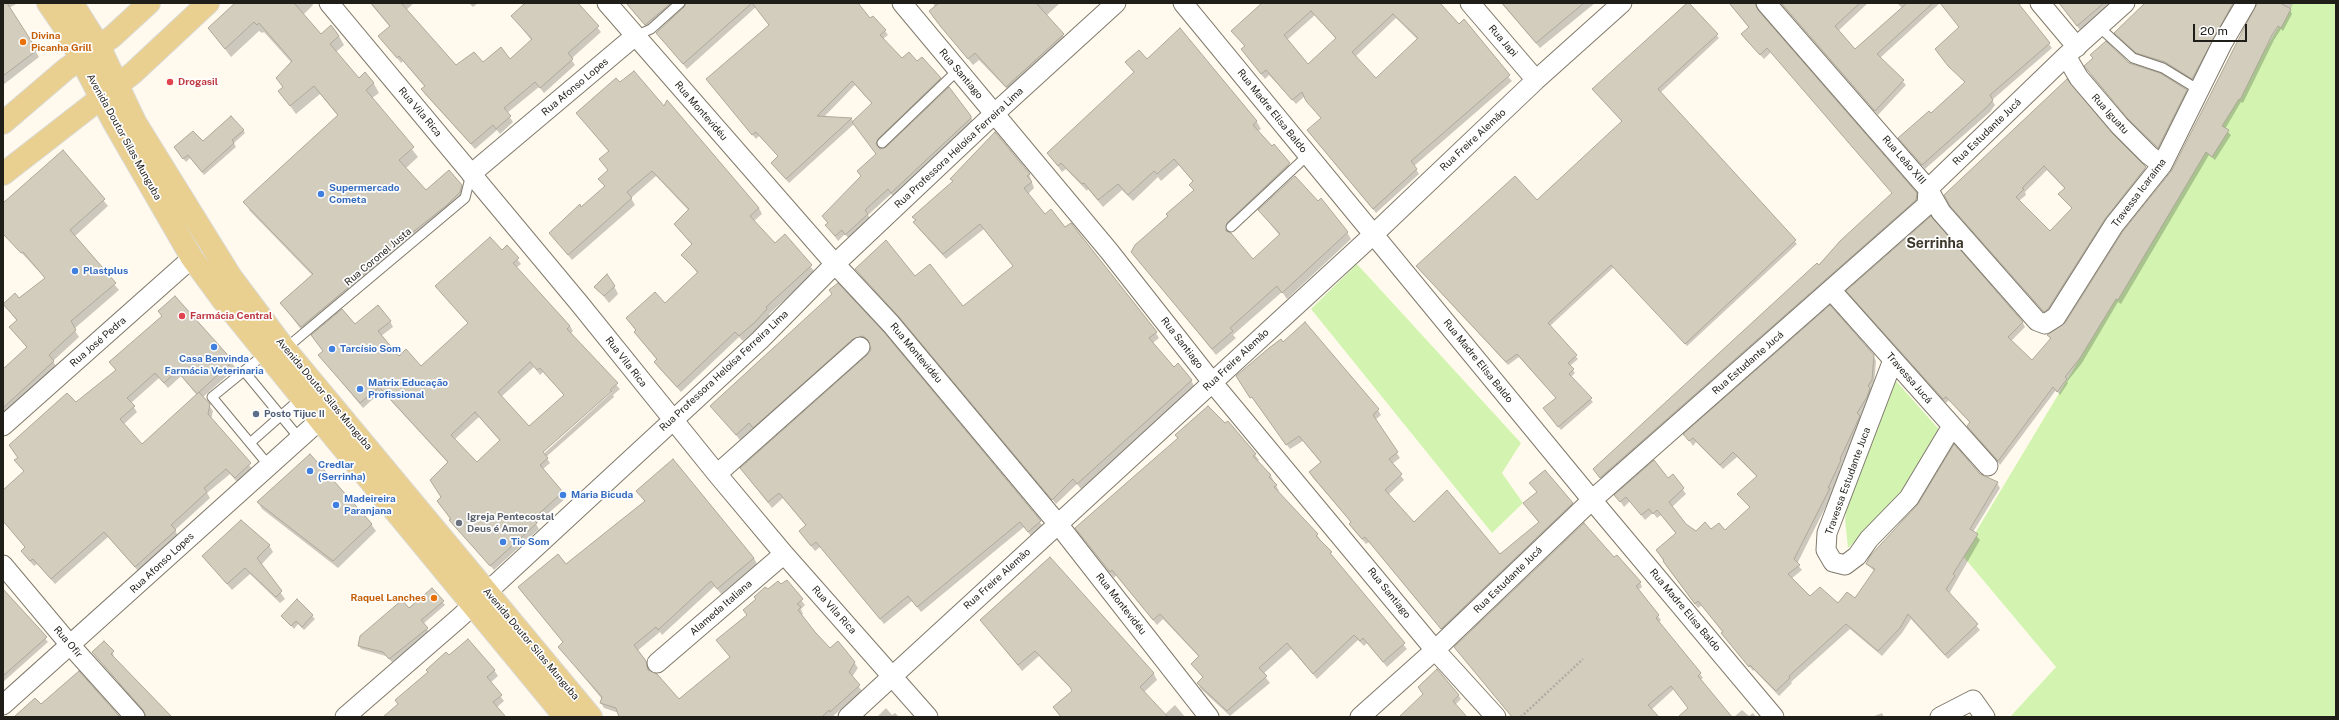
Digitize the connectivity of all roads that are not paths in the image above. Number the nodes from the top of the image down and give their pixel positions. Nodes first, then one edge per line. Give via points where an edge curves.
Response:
1 (48, 3) edge
2 (72, 3) edge
3 (149, 3) edge
4 (208, 3) edge
5 (329, 3) edge
6 (607, 3) edge
7 (680, 3) edge
8 (902, 3) edge
9 (1116, 3) edge
10 (1183, 3) edge
11 (1470, 3) edge
12 (1622, 3) edge
13 (1766, 3) edge
14 (2040, 3) edge
15 (2125, 3) edge
16 (2246, 3) edge
17 (2099, 27) junction
18 (635, 36) junction
19 (99, 46) junction
20 (2072, 52) junction
21 (81, 59) junction
22 (958, 70) junction
23 (1536, 80) junction
24 (2199, 90) junction
25 (109, 92) junction
26 (994, 114) junction
27 (3, 123) edge
28 (882, 143) dead end
29 (1308, 155) junction
30 (2162, 164) junction
31 (3, 174) edge
32 (471, 174) junction
33 (1928, 188) junction
34 (1231, 226) dead end
35 (1374, 234) junction
36 (192, 258) junction
37 (835, 264) junction
38 (1831, 290) junction
39 (2037, 321) joint
40 (860, 348) dead end
41 (276, 351) junction
42 (1893, 360) junction
43 (244, 371) junction
44 (1212, 382) junction
45 (302, 397) junction
46 (281, 416) junction
47 (320, 420) junction
48 (672, 420) junction
49 (3, 426) edge
50 (1952, 428) junction
51 (300, 439) junction
52 (250, 443) junction
53 (1988, 466) dead end
54 (270, 467) junction
55 (717, 474) junction
56 (1592, 500) junction
57 (1058, 524) junction
58 (784, 554) junction
59 (3, 565) edge
60 (480, 598) junction
61 (71, 646) junction
62 (1435, 650) junction
63 (657, 663) dead end
64 (892, 675) junction
65 (3, 705) edge
66 (135, 717) edge
67 (345, 717) edge
68 (565, 717) edge
69 (591, 717) edge
70 (848, 717) edge
71 (928, 717) edge
72 (1209, 717) edge
73 (1360, 717) edge
74 (1496, 717) edge
75 (1774, 717) edge
76 (1940, 717) edge
77 (1985, 717) edge

1 - 21 main road, Avenida Doutor Silas Munguba
2 - 19 main road, Avenida Doutor Silas Munguba
3 - 19 main road
4 - 25 main road
5 - 32 street, Rua Vila Rica
6 - 18 street, Rua Montevidéu
7 - 18 lane, Rua Afonso Lopes via 651,29
8 - 22 street, Rua Santiago
9 - 26 street, Rua Professora Heloísa Ferreira Lima
10 - 29 street, Rua Madre Elisa Baldo
11 - 23 street, Rua Japi
12 - 23 street, Rua Freire Alemão
13 - 33 street, Rua Leão XIII
14 - 20 street, Rua Iguatu
15 - 17 street, Rua Estudante Jucá
16 - 24 street, Travessa Icaraíma
17 - 20 street, Rua Estudante Jucá
17 - 24 lane via 2133,58 2163,68
18 - 32 street, Rua Afonso Lopes
18 - 37 street, Rua Montevidéu
19 - 21 main road
19 - 25 main road, Avenida Doutor Silas Munguba
20 - 30 street, Rua Iguatu via 2079,78 2120,126 2149,155
20 - 33 street, Rua Estudante Jucá
21 - 25 main road, Avenida Doutor Silas Munguba
21 - 27 main road
22 - 26 street, Rua Santiago
22 - 28 lane
23 - 35 street, Rua Freire Alemão
24 - 30 street, Travessa Icaraíma
25 - 31 main road
25 - 36 main road, Avenida Doutor Silas Munguba
25 - 41 main road, Avenida Doutor Silas Munguba via 135,122
26 - 37 street, Rua Professora Heloísa Ferreira Lima
26 - 44 street, Rua Santiago via 1109,251
29 - 34 lane
29 - 35 street, Rua Madre Elisa Baldo
30 - 39 street, Travessa Icaraíma via 2114,225 2056,317 2045,324
32 - 41 lane, Rua Coronel Justa via 465,198
32 - 48 street, Rua Vila Rica via 579,303
33 - 38 street, Rua Estudante Jucá via 1927,205
33 - 39 street, Rua Leão XIII via 1941,212
35 - 44 street, Rua Freire Alemão
35 - 56 street, Rua Madre Elisa Baldo
36 - 41 main road, Avenida Doutor Silas Munguba
36 - 49 street, Rua José Pedra
37 - 48 street, Rua Professora Heloísa Ferreira Lima via 760,340
37 - 57 street, Rua Montevidéu via 891,324
38 - 42 street, Travessa Jucá
38 - 56 street, Rua Estudante Jucá
40 - 55 street
41 - 43 lane, Rua Coronel Justa
41 - 45 main road, Avenida Doutor Silas Munguba
41 - 60 main road, Avenida Doutor Silas Munguba
42 - 50 street, Travessa Jucá
42 - 50 street, Travessa Estudante Juca via 1827,533 1826,550 1833,562 1845,565 1857,556 1869,539 1909,498
43 - 46 lane
43 - 52 lane, Rua Coronel Justa via 212,398
44 - 57 street, Rua Freire Alemão
44 - 62 street, Rua Santiago
45 - 46 lane
45 - 47 main road, Avenida Doutor Silas Munguba
46 - 51 lane
46 - 52 lane
47 - 51 street, Rua Afonso Lopes
47 - 60 main road, Avenida Doutor Silas Munguba
48 - 55 street, Rua Vila Rica
48 - 60 street, Rua Professora Heloísa Ferreira Lima
50 - 53 street, Travessa Jucá
51 - 54 street, Rua Afonso Lopes
52 - 54 lane
54 - 61 street, Rua Afonso Lopes
55 - 58 street, Rua Vila Rica
56 - 62 street, Rua Estudante Jucá
56 - 75 street, Rua Madre Elisa Baldo
57 - 64 street, Rua Freire Alemão
57 - 72 street, Rua Montevidéu
58 - 63 street, Alameda Italiana
58 - 64 street, Rua Vila Rica
59 - 61 street, Rua Ofir
60 - 67 street, Rua Professora Heloísa Ferreira Lima
60 - 68 main road, Avenida Doutor Silas Munguba
60 - 69 main road, Avenida Doutor Silas Munguba
61 - 65 street, Rua Afonso Lopes
61 - 66 street, Rua Ofir
62 - 73 street, Rua Estudante Jucá
62 - 74 street, Rua Santiago
64 - 70 street, Rua Freire Alemão
64 - 71 street, Rua Vila Rica
76 - 77 street via 1973,700

